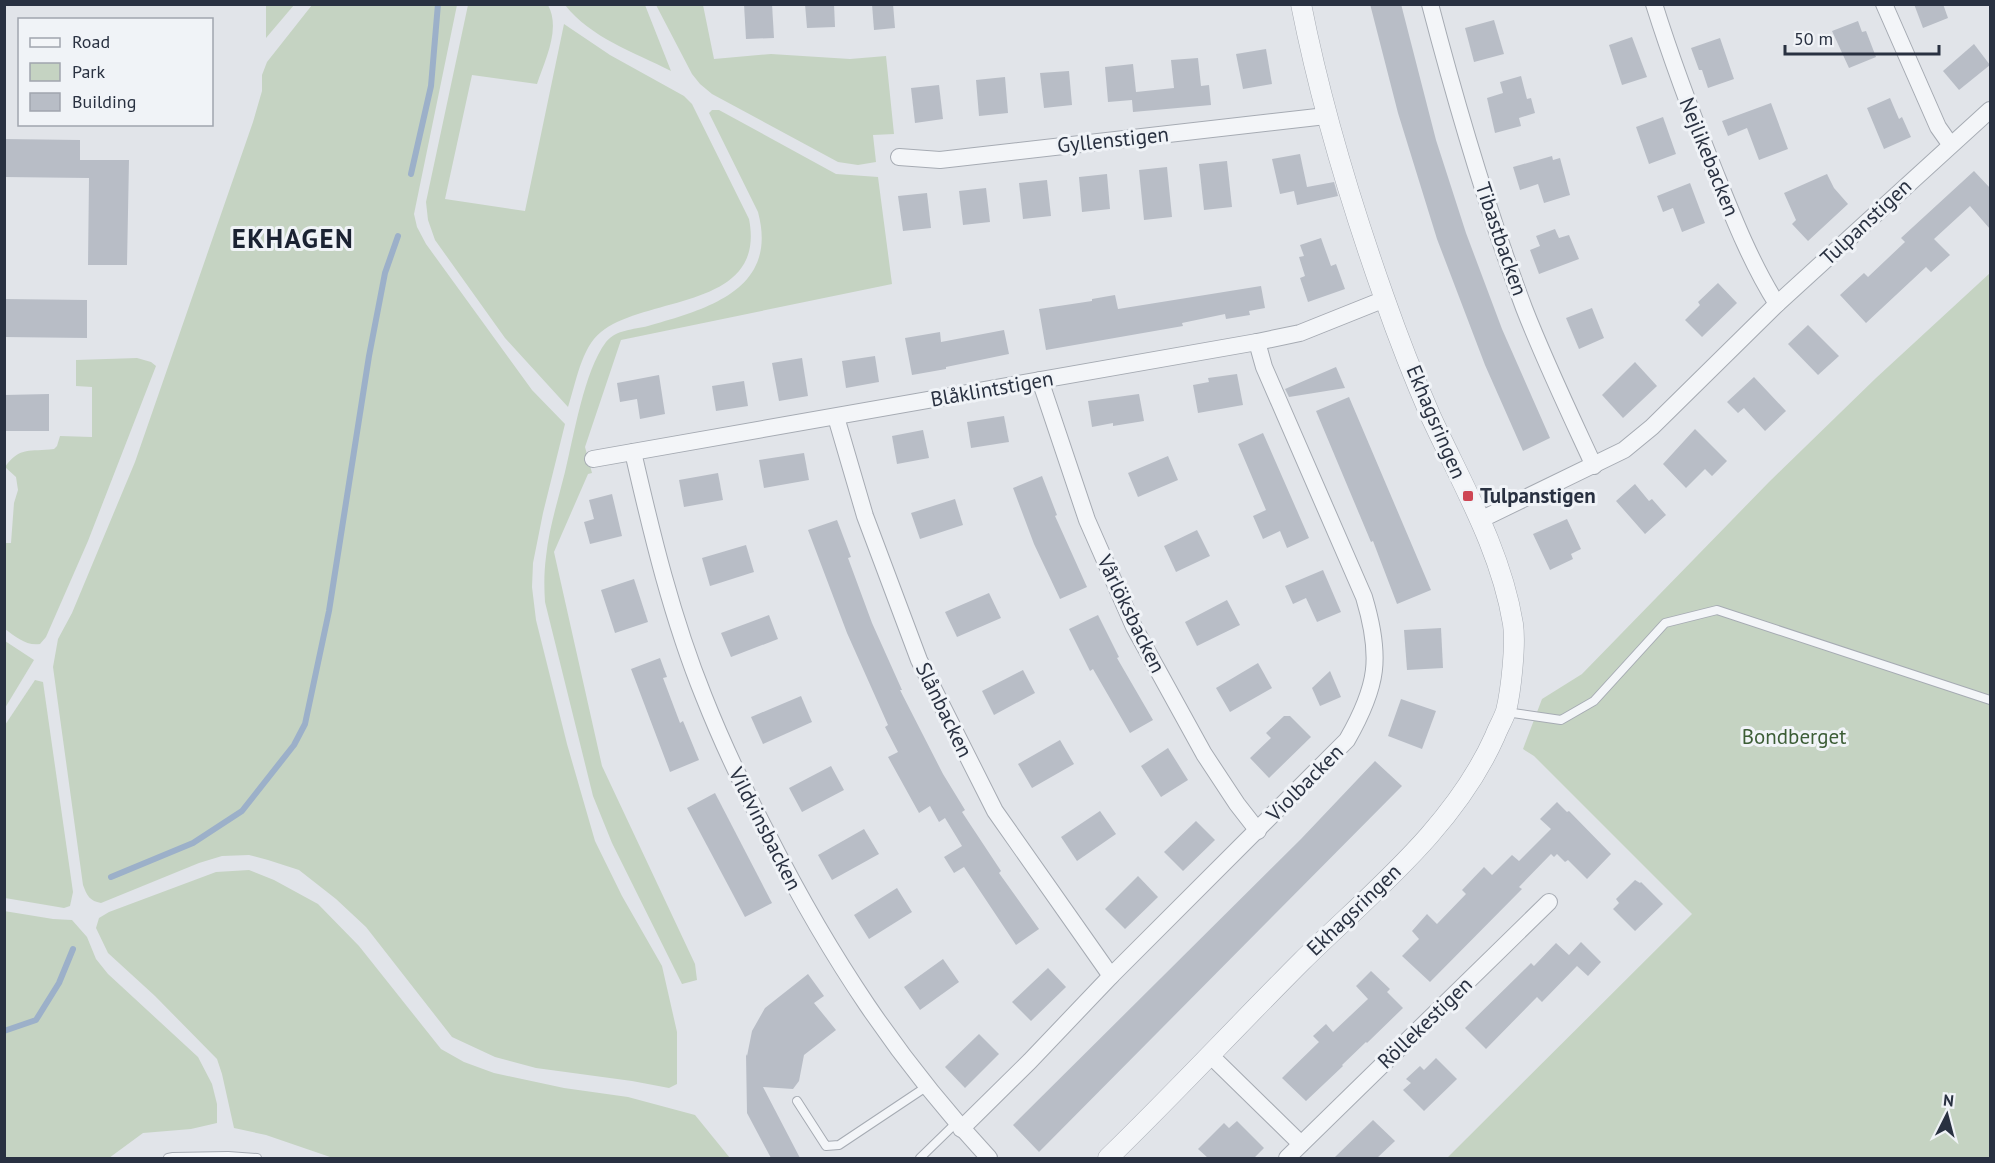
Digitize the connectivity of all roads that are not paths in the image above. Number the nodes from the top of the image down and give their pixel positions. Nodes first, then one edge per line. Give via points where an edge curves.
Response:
1 (1301, 4) edge
2 (1430, 4) edge
3 (1654, 4) edge
4 (1884, 4) edge
5 (1990, 110) edge
6 (1326, 116) junction
7 (1950, 144) junction
8 (899, 157) dead end
9 (1385, 299) junction
10 (1777, 304) junction
11 (1257, 342) junction
12 (1040, 380) junction
13 (836, 417) junction
14 (633, 452) junction
15 (593, 459) dead end
16 (1594, 466) junction
17 (1480, 520) junction
18 (1990, 700) edge
19 (1505, 712) junction
20 (1258, 831) junction
21 (1549, 902) dead end
22 (1111, 976) junction
23 (1210, 1055) junction
24 (926, 1087) junction
25 (797, 1101) dead end
26 (958, 1126) junction
27 (1301, 1144) junction
28 (168, 1158) edge
29 (257, 1158) edge
30 (920, 1158) edge
31 (988, 1158) edge
32 (1108, 1158) edge
33 (1287, 1158) edge

1 - 6 street, Ekhagsringen
2 - 16 street, Tibastbacken via 1485,197 1525,309
3 - 10 street, Nejlikebacken via 1677,76 1736,225
4 - 7 street via 1938,127
5 - 7 street, Tulpanstigen
6 - 8 street, Gyllenstigen via 940,160
6 - 9 street, Ekhagsringen
7 - 10 street, Tulpanstigen
9 - 11 street, Blåklintstigen via 1300,333
9 - 17 street, Ekhagsringen via 1430,413
10 - 16 street, Tulpanstigen via 1652,427 1624,450
11 - 12 street, Blåklintstigen
11 - 20 street, Violbacken via 1264,367 1364,597 1373,626 1375,652 1373,681 1363,712 1347,740
12 - 13 street, Blåklintstigen
12 - 20 street, Vårlöksbacken via 1087,520 1134,627 1204,754
13 - 14 street, Blåklintstigen
13 - 22 street, Slånbacken via 865,516 919,660 995,811
14 - 15 street, Blåklintstigen
14 - 24 street, Vildvinsbacken via 654,546 673,606 703,695 733,766 800,899 846,976
16 - 17 street, Tulpanstigen
17 - 19 street, Ekhagsringen via 1501,573 1514,627
18 - 19 lane via 1717,610 1665,623 1594,701 1561,720
19 - 23 street, Ekhagsringen via 1486,757 1456,804 1426,840
20 - 22 street, Violbacken
21 - 27 street, Röllekestigen
22 - 26 street, Violbacken via 1030,1061
23 - 27 street
23 - 32 street, Ekhagsringen
24 - 25 lane via 839,1144 826,1146
24 - 26 street, Vildvinsbacken
26 - 30 lane
26 - 31 street, Vildvinsbacken
27 - 33 street, Röllekestigen
28 - 29 lane

